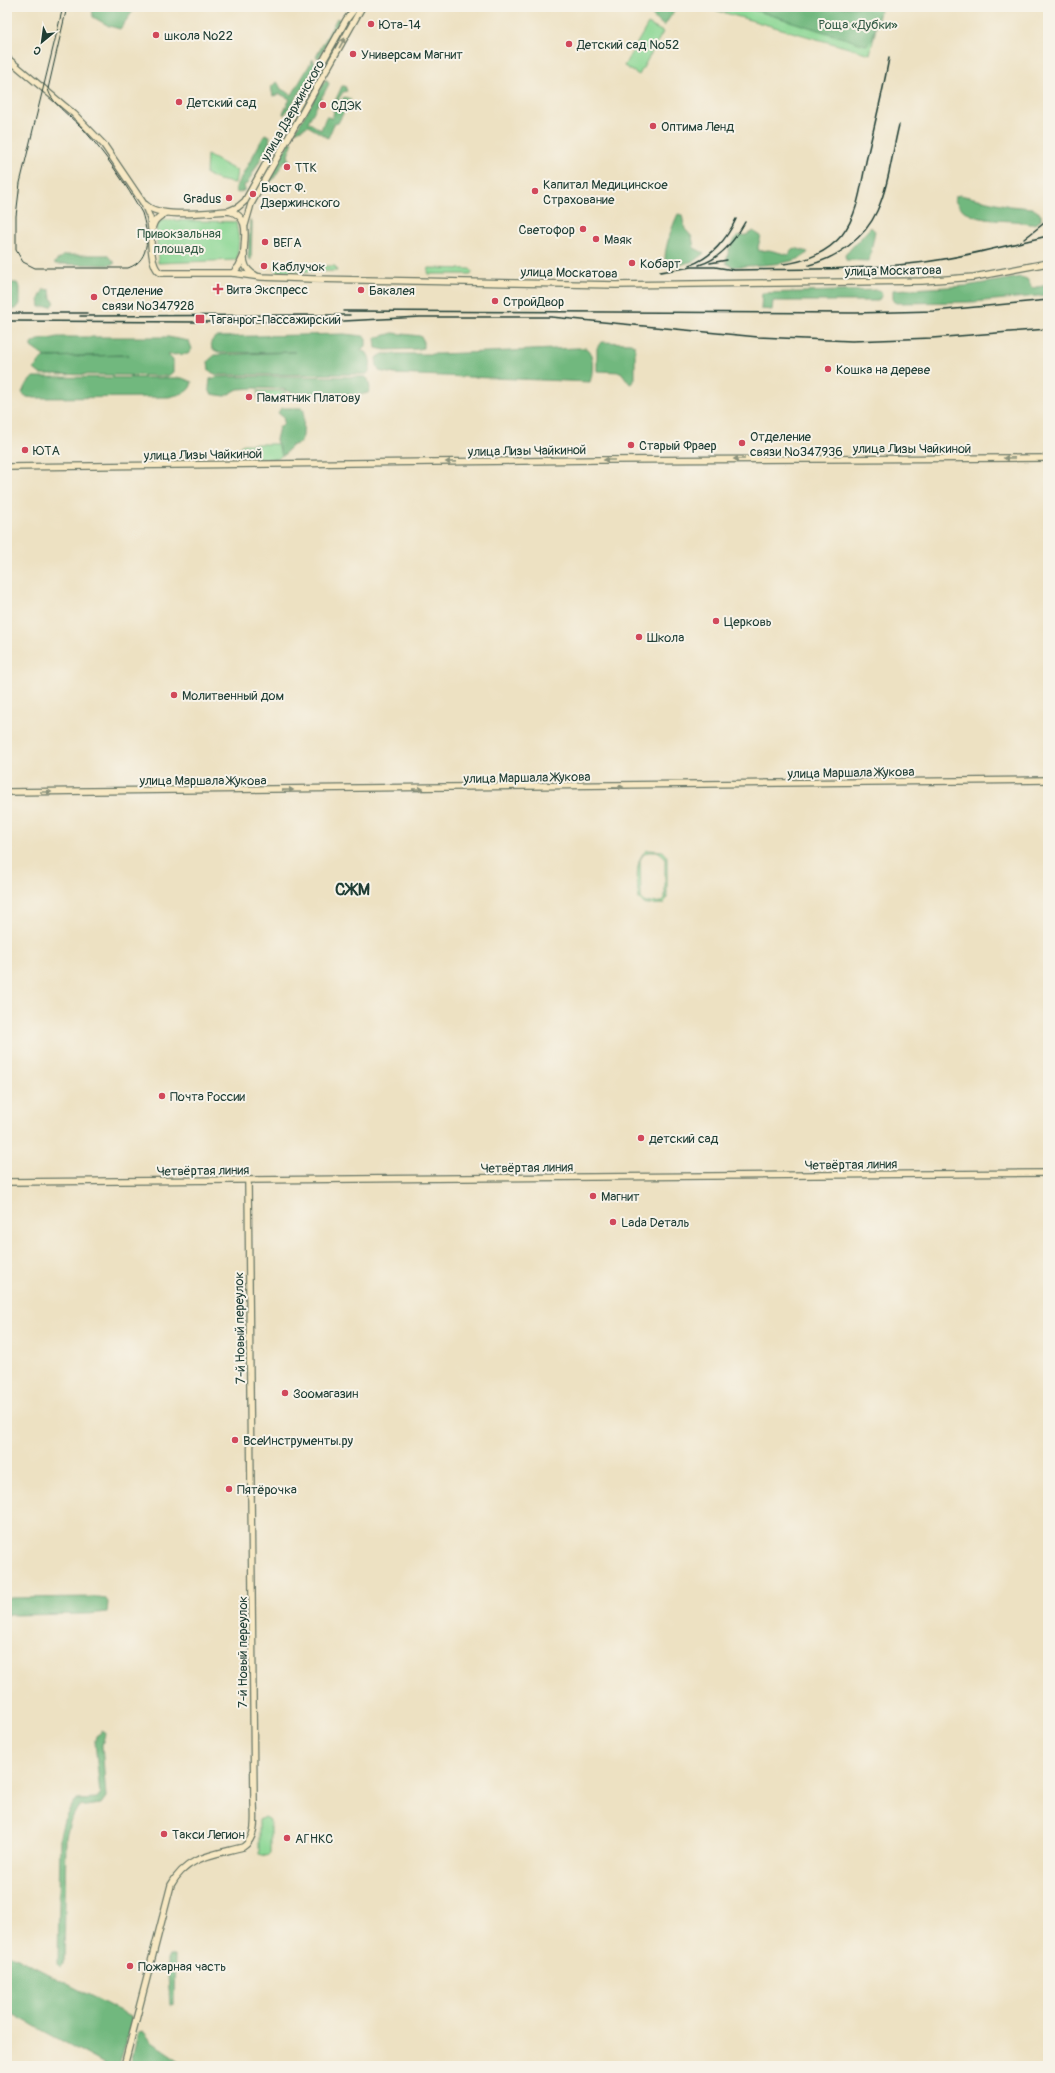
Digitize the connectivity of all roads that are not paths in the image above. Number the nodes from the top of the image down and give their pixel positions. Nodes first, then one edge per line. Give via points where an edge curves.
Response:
1 (356, 7) edge
2 (362, 7) edge
3 (7, 58) edge
4 (144, 204) junction
5 (229, 211) junction
6 (165, 213) junction
7 (245, 225) junction
8 (152, 231) junction
9 (244, 255) junction
10 (1048, 264) edge
11 (233, 273) junction
12 (261, 277) junction
13 (1048, 458) edge
14 (7, 467) edge
15 (1048, 780) edge
16 (7, 792) edge
17 (1048, 1173) edge
18 (248, 1181) junction
19 (7, 1182) edge
20 (124, 2066) edge

1 - 5 main road, улица Дзержинского via 346,20 245,201
7 -> 2 main road, улица Дзержинского via 251,204
3 - 4 main road via 88,127 111,155
4 - 6 main road via 154,211
4 - 8 main road
5 - 6 main road
5 - 7 main road via 238,215
6 - 8 main road via 155,222
7 - 9 main road
8 - 11 main road, улица Москатова via 153,264 157,271
9 - 11 main road via 240,266
9 - 12 main road via 248,270
10 - 12 main road, улица Москатова via 974,277 922,281 609,285
11 - 12 main road, улица Москатова
13 -> 14 main road, улица Лизы Чайкиной
16 -> 15 main road, улица Маршала Жукова
17 - 18 main road, Четвёртая линия
18 - 19 main road, Четвёртая линия
18 - 20 main road, 7-й Новый переулок via 253,1835 243,1847 198,1860 178,1872 171,1885

